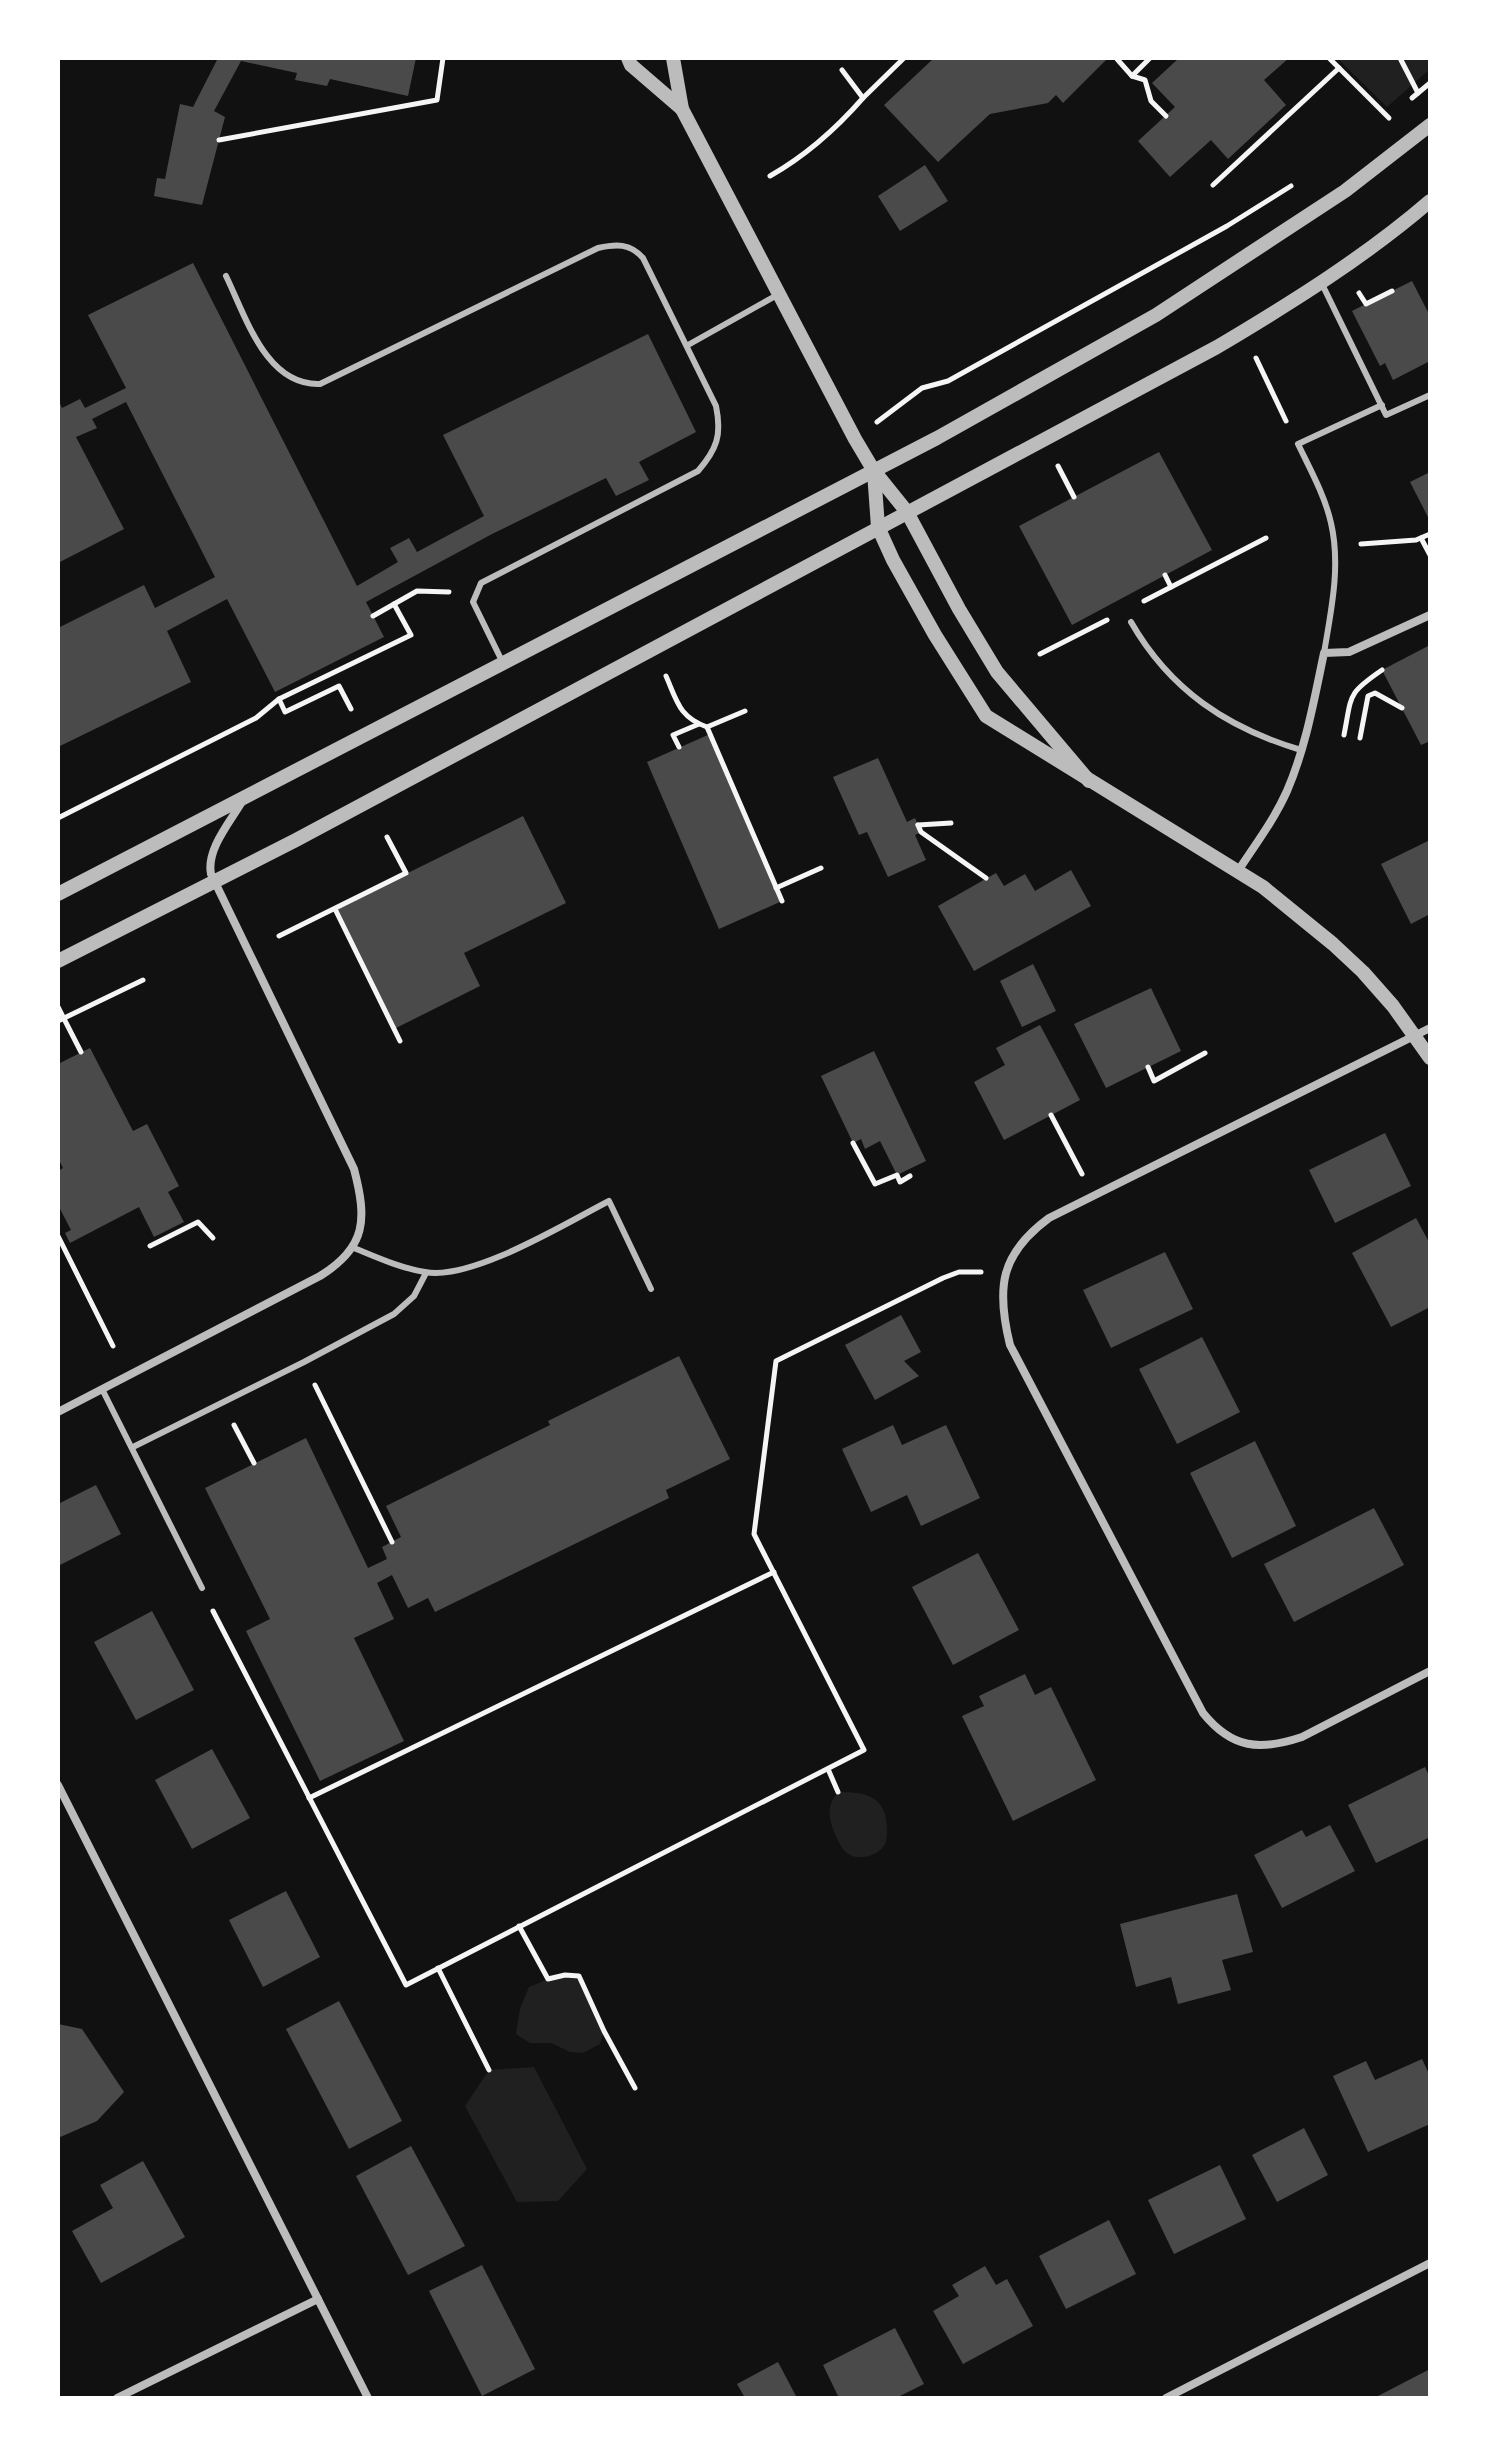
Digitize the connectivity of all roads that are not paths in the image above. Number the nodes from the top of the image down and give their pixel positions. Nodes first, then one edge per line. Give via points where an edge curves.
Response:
1 (628, 58) edge
2 (673, 58) edge
3 (682, 109) junction
4 (1430, 125) edge
5 (1430, 201) edge
6 (1430, 209) edge
7 (1405, 223) junction
8 (226, 276) dead end
9 (1321, 282) junction
10 (779, 294) junction
11 (688, 345) junction
12 (1430, 395) edge
13 (1382, 405) junction
14 (874, 471) junction
15 (907, 512) junction
16 (878, 527) junction
17 (1430, 615) edge
18 (1131, 622) dead end
19 (1324, 653) junction
20 (504, 664) junction
21 (1301, 750) junction
22 (1089, 781) junction
23 (245, 798) junction
24 (1238, 871) junction
25 (214, 882) junction
26 (58, 894) edge
27 (58, 961) edge
28 (1430, 1028) edge
29 (1415, 1036) junction
30 (1430, 1058) edge
31 (354, 1248) junction
32 (426, 1273) junction
33 (651, 1289) dead end
34 (102, 1389) junction
35 (58, 1412) edge
36 (133, 1447) junction
37 (202, 1588) dead end
38 (1430, 1671) edge
39 (58, 1785) edge
40 (1430, 2263) edge
41 (318, 2299) junction
42 (117, 2398) edge
43 (368, 2398) edge
44 (1166, 2398) edge

1 - 3 street
2 - 3 street
3 - 10 street
4 - 14 street via 1345,191 1156,315
5 - 7 street
6 - 7 street
7 - 9 street
8 - 11 lane via 270,362 299,383 326,382 611,245 630,247 643,258
9 - 13 lane
9 - 15 street via 1217,347
10 - 11 lane
10 - 14 street
11 - 20 lane via 716,406 719,422 712,454 698,471 481,583 473,602
12 - 13 lane via 1386,415
13 - 19 lane via 1298,444 1323,497 1335,555
14 - 15 street
14 - 16 street
14 - 20 street
15 - 16 street
15 - 22 street via 997,672
16 - 22 street via 925,619 986,716
16 - 25 street
17 - 19 street via 1349,652
18 - 21 lane via 1165,672 1202,704 1251,733
19 - 21 street
20 - 23 street
21 - 24 street via 1287,791
22 - 24 street
23 - 25 street via 214,848 209,867
23 - 26 street
24 - 29 street via 1333,944 1384,995
25 - 27 street
25 - 31 street via 354,1169 362,1220
28 - 29 street
29 - 30 street
29 - 38 street via 1049,1218 1014,1252 1002,1297 1010,1345 1215,1728 1230,1740 1281,1744
31 - 32 lane
31 - 34 street via 320,1276
32 - 33 lane via 468,1267 512,1251 609,1201
32 - 36 lane via 414,1296 394,1314
34 - 35 street
34 - 36 lane
36 - 37 lane
39 - 41 street
40 - 44 street
41 - 42 street
41 - 43 street

